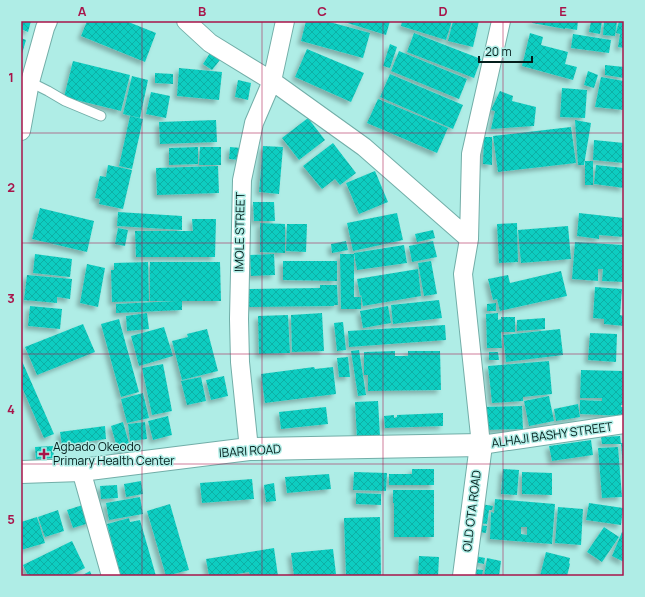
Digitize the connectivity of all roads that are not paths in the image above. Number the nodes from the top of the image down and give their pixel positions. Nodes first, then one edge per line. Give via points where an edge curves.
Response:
1 (48, 21) edge
2 (186, 21) edge
3 (285, 21) edge
4 (502, 21) edge
5 (272, 81) junction
6 (30, 82) junction
7 (101, 116) dead end
8 (21, 131) edge
9 (469, 239) junction
10 (624, 424) edge
11 (481, 445) junction
12 (249, 449) junction
13 (81, 470) junction
14 (21, 472) edge
15 (111, 576) edge
16 (464, 576) edge

1 - 6 street
2 - 5 street via 210,43
3 - 5 street, IMOLE STREET
4 - 9 street via 471,154
5 - 9 street via 364,147
5 - 12 street, IMOLE STREET via 254,123 242,180 240,362
6 - 7 lane via 65,101
6 - 8 street
9 - 11 street via 463,274
10 - 11 street, ALHAJI BASHY STREET
11 - 12 street, IBARI ROAD
11 - 16 street, OLD OTA ROAD
12 - 13 street, IBARI ROAD
13 - 14 street, IBARI ROAD
13 - 15 street

